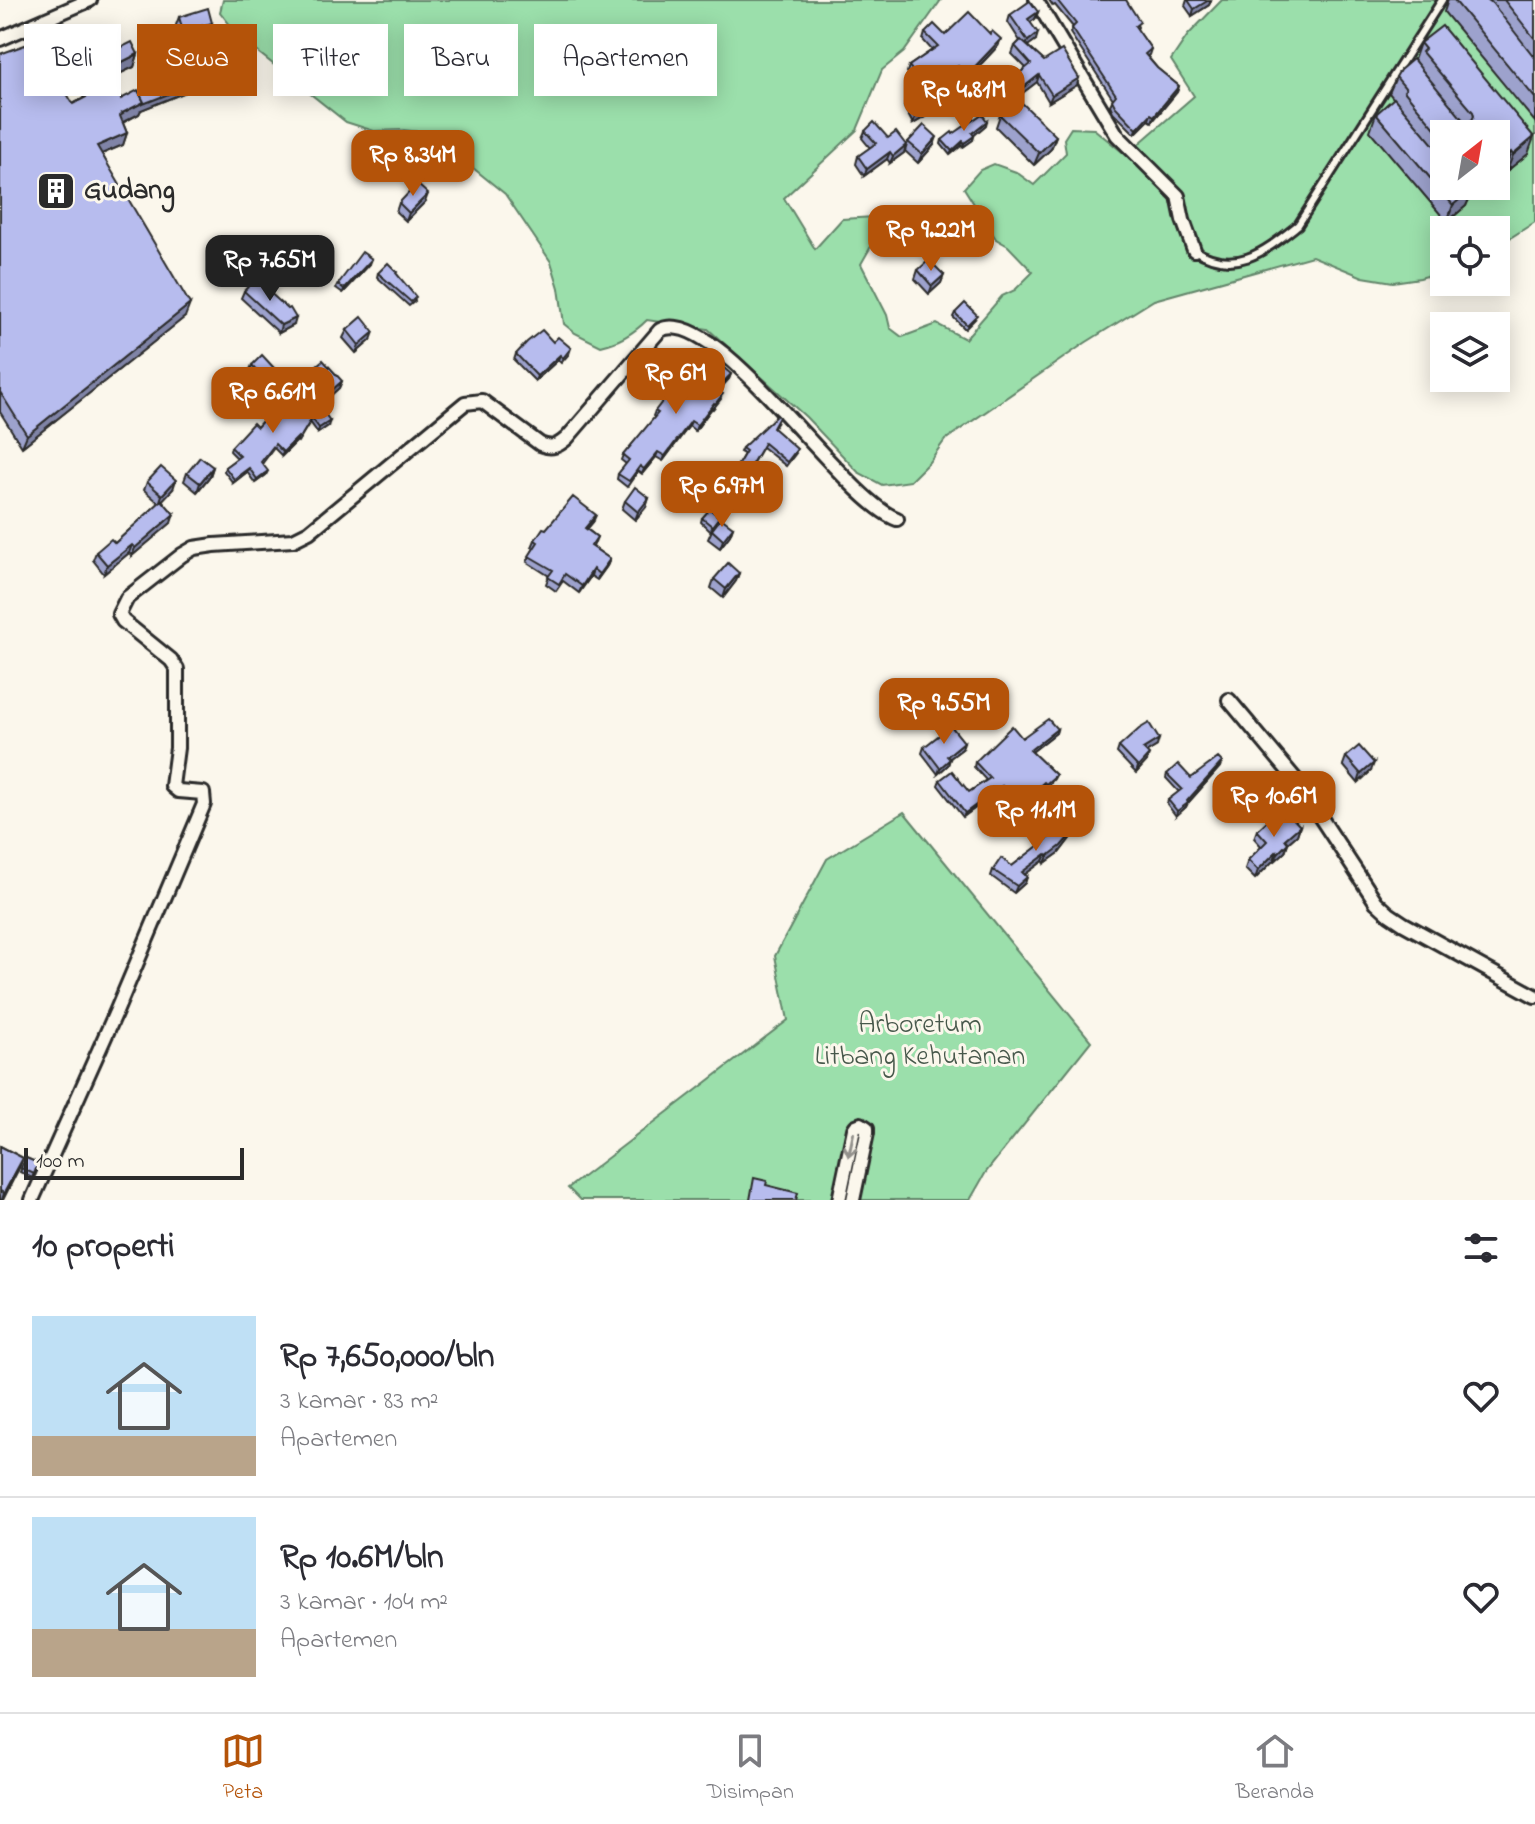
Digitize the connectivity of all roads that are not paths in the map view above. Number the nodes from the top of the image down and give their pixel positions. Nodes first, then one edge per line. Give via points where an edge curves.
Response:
1 (90, 0) edge
2 (1036, 0) edge
3 (1442, 0) edge
4 (1431, 17) junction
5 (1441, 29) edge
6 (0, 39) edge
7 (1403, 62) junction
8 (1413, 73) edge
9 (1381, 97) junction
10 (1390, 108) edge
11 (1194, 250) joint
12 (897, 519) dead end
13 (1229, 700) dead end
14 (1535, 996) edge
15 (32, 1200) edge
16 (839, 1200) edge
17 (853, 1200) edge

1 - 6 street
2 - 11 street via 1117,135 1178,196
3 - 4 lane
4 - 5 lane
4 - 7 lane
7 - 8 lane
7 - 9 lane
9 - 10 lane
9 - 11 lane via 1298,225 1265,251 1241,260 1217,260
12 - 15 street via 871,503 724,355 686,330 665,327 558,445 540,444 482,401 465,403 309,532 293,540 194,548 127,598 120,608 123,621 177,669 172,786 203,793 204,804
13 - 14 street via 1296,780 1376,902 1404,924
17 -> 16 street via 867,1133 861,1124 854,1129

